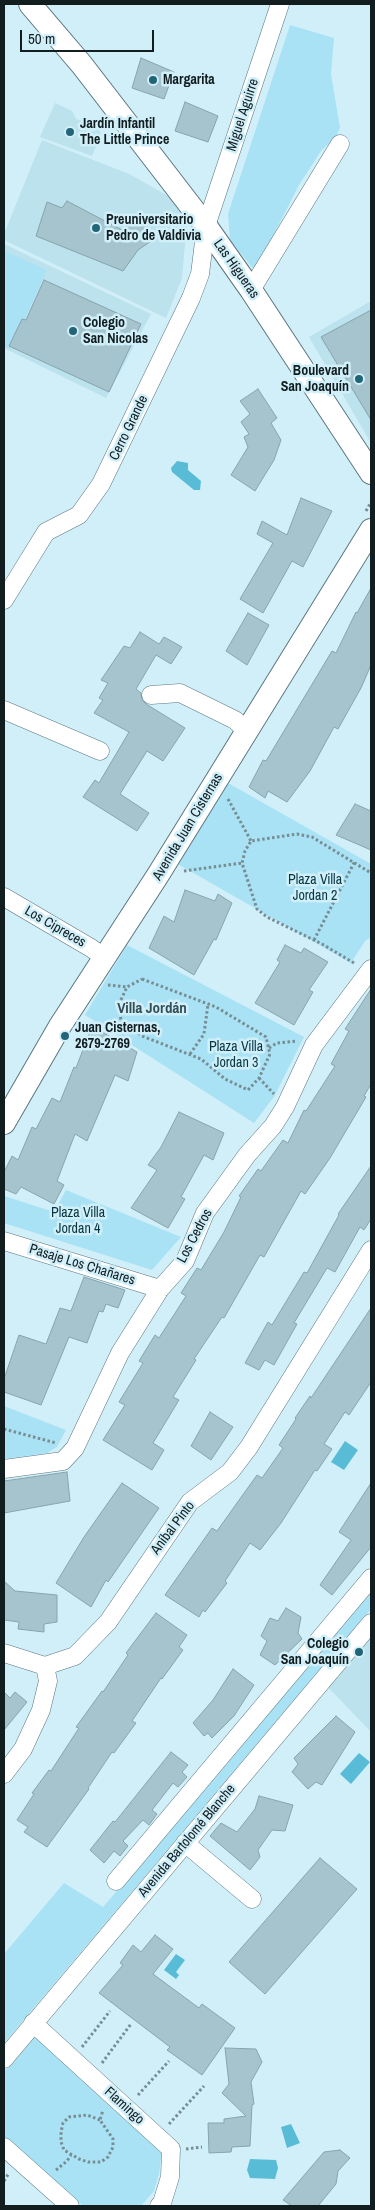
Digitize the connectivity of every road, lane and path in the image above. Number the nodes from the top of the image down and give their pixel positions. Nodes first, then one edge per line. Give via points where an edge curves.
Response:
1 (30, 4) edge
2 (280, 4) edge
3 (340, 144) dead end
4 (206, 226) junction
5 (251, 290) junction
6 (371, 473) edge
7 (371, 530) edge
8 (4, 600) edge
9 (150, 695) dead end
10 (4, 710) edge
11 (247, 731) junction
12 (100, 751) dead end
13 (217, 779) junction
14 (251, 842) junction
15 (355, 861) junction
16 (242, 863) junction
17 (371, 872) edge
18 (158, 875) junction
19 (4, 897) edge
20 (314, 940) junction
21 (105, 958) junction
22 (370, 970) edge
23 (208, 1004) junction
24 (314, 1044) junction
25 (269, 1048) junction
26 (190, 1054) junction
27 (6, 1113) edge
28 (4, 1241) edge
29 (371, 1250) edge
30 (160, 1289) junction
31 (4, 1428) edge
32 (75, 1448) junction
33 (4, 1469) edge
34 (371, 1578) edge
35 (371, 1623) edge
36 (4, 1653) edge
37 (45, 1666) junction
38 (4, 1774) edge
39 (185, 1843) junction
40 (116, 1881) dead end
41 (252, 1899) dead end
42 (110, 2011) dead end
43 (33, 2023) junction
44 (131, 2024) dead end
45 (4, 2059) edge
46 (72, 2059) junction
47 (169, 2061) dead end
48 (92, 2077) junction
49 (204, 2086) dead end
50 (105, 2089) junction
51 (126, 2108) junction
52 (100, 2120) junction
53 (158, 2137) junction
54 (4, 2147) edge
55 (70, 2206) edge
56 (159, 2206) edge

1 - 4 main road, Las Higueras via 82,65
2 - 4 street, Miguel Aguirre
3 - 5 street
4 - 5 main road, Las Higueras
4 - 8 street, Cerro Grande via 200,274 191,298 101,484 79,515 46,532
5 - 6 main road, Las Higueras
7 - 11 main road, Avenida Juan Cisternas
9 - 11 street via 180,693 235,720
10 - 12 street
11 - 13 main road, Avenida Juan Cisternas
13 - 14 path
13 - 18 main road, Avenida Juan Cisternas
14 - 15 path via 304,835
14 - 16 path
15 - 17 path
15 - 20 path
16 - 18 path
16 - 20 path via 257,909
18 - 21 main road, Avenida Juan Cisternas
19 - 21 street, Los Cipreces
20 - 22 path
21 - 27 main road, Avenida Juan Cisternas
22 - 24 street, Los Cedros
23 - 25 path via 266,1037
23 - 26 path via 204,1034
23 - 26 path via 142,978 127,987 119,1004 121,1021 142,1036
24 - 25 path via 293,1041 277,1043
24 - 30 street, Los Cedros via 273,1126 247,1155 205,1213 184,1260
25 - 26 path via 270,1054 259,1078 248,1090 225,1079 202,1059
28 - 30 street, Pasaje Los Chañares
29 - 37 street, Aníbal Pinto via 249,1447 230,1472 190,1502 108,1622 75,1656
30 - 32 street, Los Cedros via 120,1353
31 - 32 path
32 - 33 street, Los Cedros via 63,1461
34 - 40 street, Avenida Bartolomé Blanche
35 - 39 street, Avenida Bartolomé Blanche
36 - 37 street
37 - 38 street via 48,1681 41,1710 23,1748
39 - 41 street
39 - 43 street, Avenida Bartolomé Blanche
42 - 46 path
43 - 45 street, Avenida Bartolomé Blanche
43 - 46 street, Flamingo
44 - 48 path
46 - 48 street, Flamingo
47 - 51 path
48 - 50 street, Flamingo
49 - 53 path
50 - 51 street, Flamingo
50 - 52 path
51 - 53 street, Flamingo
52 - 52 path via 113,2138 108,2157 101,2162 88,2162 64,2150 61,2132 69,2117 87,2115
53 - 56 street, Flamingo via 171,2148 170,2177
54 - 55 street

